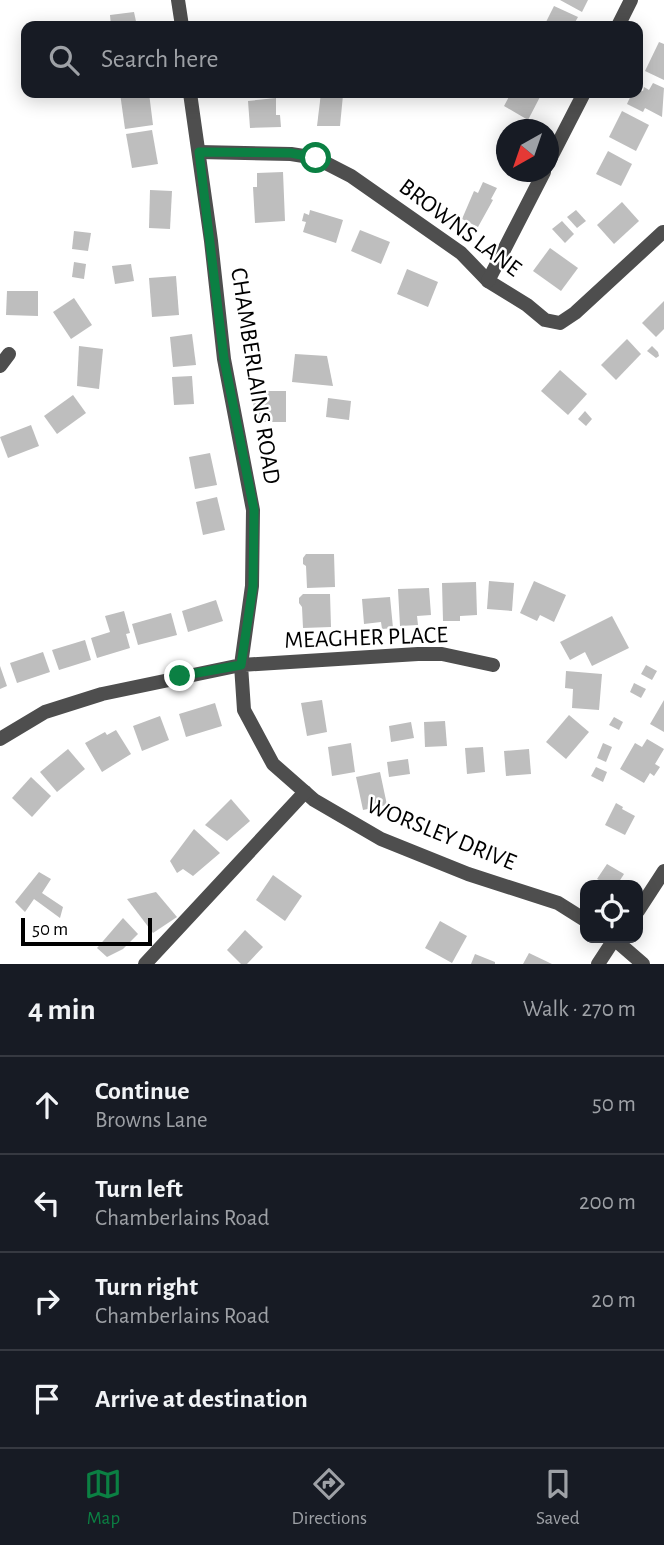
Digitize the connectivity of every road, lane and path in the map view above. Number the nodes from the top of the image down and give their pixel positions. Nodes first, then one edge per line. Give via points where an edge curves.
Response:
1 (178, 0) edge
2 (631, 0) edge
3 (181, 21) edge
4 (620, 21) edge
5 (191, 98) edge
6 (581, 98) edge
7 (559, 142) edge
8 (199, 152) junction
9 (539, 182) edge
10 (663, 232) edge
11 (488, 281) junction
12 (241, 665) junction
13 (493, 665) dead end
14 (0, 739) edge
15 (304, 792) junction
16 (664, 871) edge
17 (643, 903) edge
18 (580, 917) edge
19 (611, 943) edge
20 (620, 943) edge
21 (145, 964) edge
22 (598, 964) edge
23 (643, 964) edge

1 - 3 street
2 - 4 street
5 - 8 street, CHAMBERLAINS ROAD
6 - 7 street
8 - 11 street, BROWNS LANE via 291,153 316,158 351,176 461,253
8 - 12 street, CHAMBERLAINS ROAD via 224,359 254,510 253,586
9 - 11 street
10 - 11 street, BROWNS LANE via 560,323 545,320
12 - 13 street, MEAGHER PLACE via 418,654
12 - 14 street via 102,694 45,712
12 - 15 street, WORSLEY DRIVE via 244,710 274,764
15 - 18 street, WORSLEY DRIVE via 381,839 558,904
15 - 21 street
16 - 17 street
19 - 22 street
20 - 23 street

